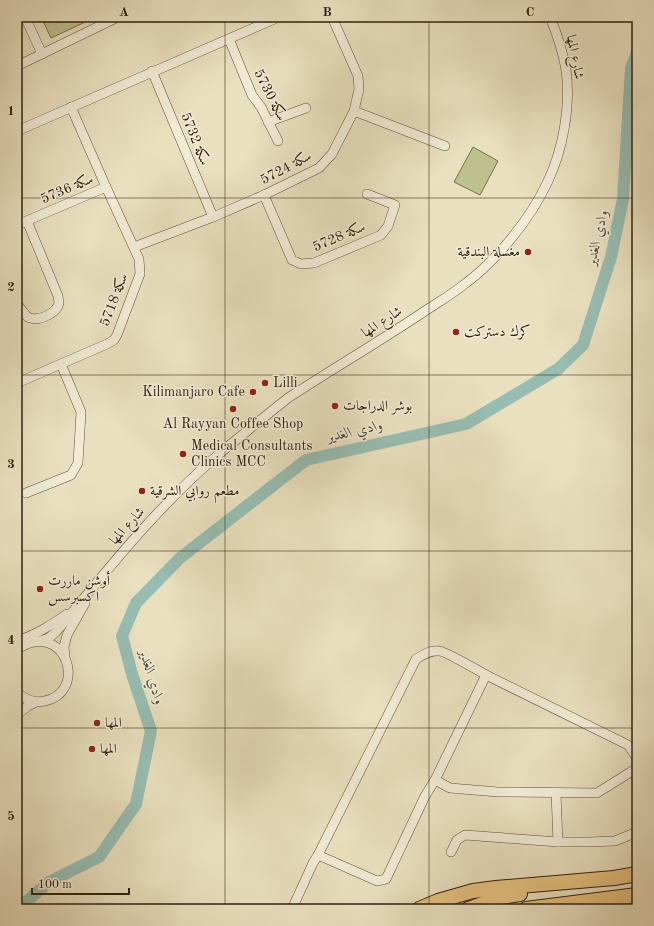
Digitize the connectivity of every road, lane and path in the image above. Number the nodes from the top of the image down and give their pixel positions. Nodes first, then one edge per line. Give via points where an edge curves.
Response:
1 (25, 17) edge
2 (118, 17) edge
3 (332, 17) edge
4 (550, 17) edge
5 (274, 18) edge
6 (229, 39) junction
7 (42, 54) junction
8 (17, 66) edge
9 (152, 71) junction
10 (71, 107) junction
11 (306, 108) dead end
12 (354, 111) junction
13 (268, 122) junction
14 (17, 131) edge
15 (278, 141) dead end
16 (445, 146) dead end
17 (106, 187) junction
18 (367, 194) dead end
19 (264, 195) junction
20 (213, 217) junction
21 (27, 221) junction
22 (17, 225) edge
23 (134, 247) junction
24 (17, 305) edge
25 (61, 364) junction
26 (17, 383) edge
27 (26, 493) dead end
28 (93, 588) junction
29 (75, 609) junction
30 (17, 641) edge
31 (40, 641) junction
32 (17, 649) edge
33 (65, 656) junction
34 (486, 675) junction
35 (17, 692) edge
36 (36, 702) junction
37 (17, 715) edge
38 (637, 758) edge
39 (637, 768) edge
40 (435, 780) junction
41 (556, 793) junction
42 (637, 832) edge
43 (558, 842) junction
44 (451, 852) dead end
45 (318, 855) junction
46 (637, 874) edge
47 (637, 878) edge
48 (637, 895) edge
49 (292, 909) edge
50 (419, 909) edge
51 (468, 909) edge
52 (526, 909) edge

1 - 7 street
2 - 7 street
3 - 12 street, سكة 5724 via 358,76 360,89
4 - 28 street, شارع المها via 557,32 566,70 565,125 548,180 525,221 487,265 466,284 287,400 219,454 150,520
5 - 6 street
6 - 9 street
6 - 13 street, سكة 5730 via 252,95
7 - 8 street
9 - 10 street
9 - 20 street, سكة 5732
10 - 14 street
10 - 17 street, سكة 5718
11 - 13 street
12 - 16 street
12 - 19 street, سكة 5724 via 332,154 319,168
13 - 15 street, سكة 5730
17 - 21 street, سكة 5736
17 - 23 street, سكة 5718
18 - 19 street, سكة 5728 via 395,205 388,226 380,235 314,263 301,264 292,260
19 - 20 street, سكة 5724
20 - 23 street, سكة 5724
21 - 22 street, سكة 5736
21 - 24 street via 59,303 50,314 38,319 25,316
23 - 25 street, سكة 5718 via 139,259 140,274 118,335 107,344
25 - 26 street, سكة 5718
25 - 27 street via 81,412 78,463 71,475
28 - 29 street, شارع المها
28 - 33 street, شارع المها via 67,635
29 - 30 street via 42,631
29 - 31 street, شارع المها via 56,632
31 - 32 street, شارع المها
31 - 33 street via 51,644
33 - 36 street, شارع المها via 69,668 68,677 61,692 48,700
34 - 38 street via 628,746
34 - 40 street
34 - 45 street via 440,650 427,652 416,659
35 - 36 street via 24,698
36 - 37 street
39 - 41 street via 597,793
40 - 41 street via 450,788
40 - 45 street via 386,879 377,881
41 - 43 street
42 - 43 street via 615,841
43 - 44 street via 465,835 457,840
45 - 49 street
46 - 50 highway via 473,891
47 - 51 highway via 502,897
48 - 52 highway

